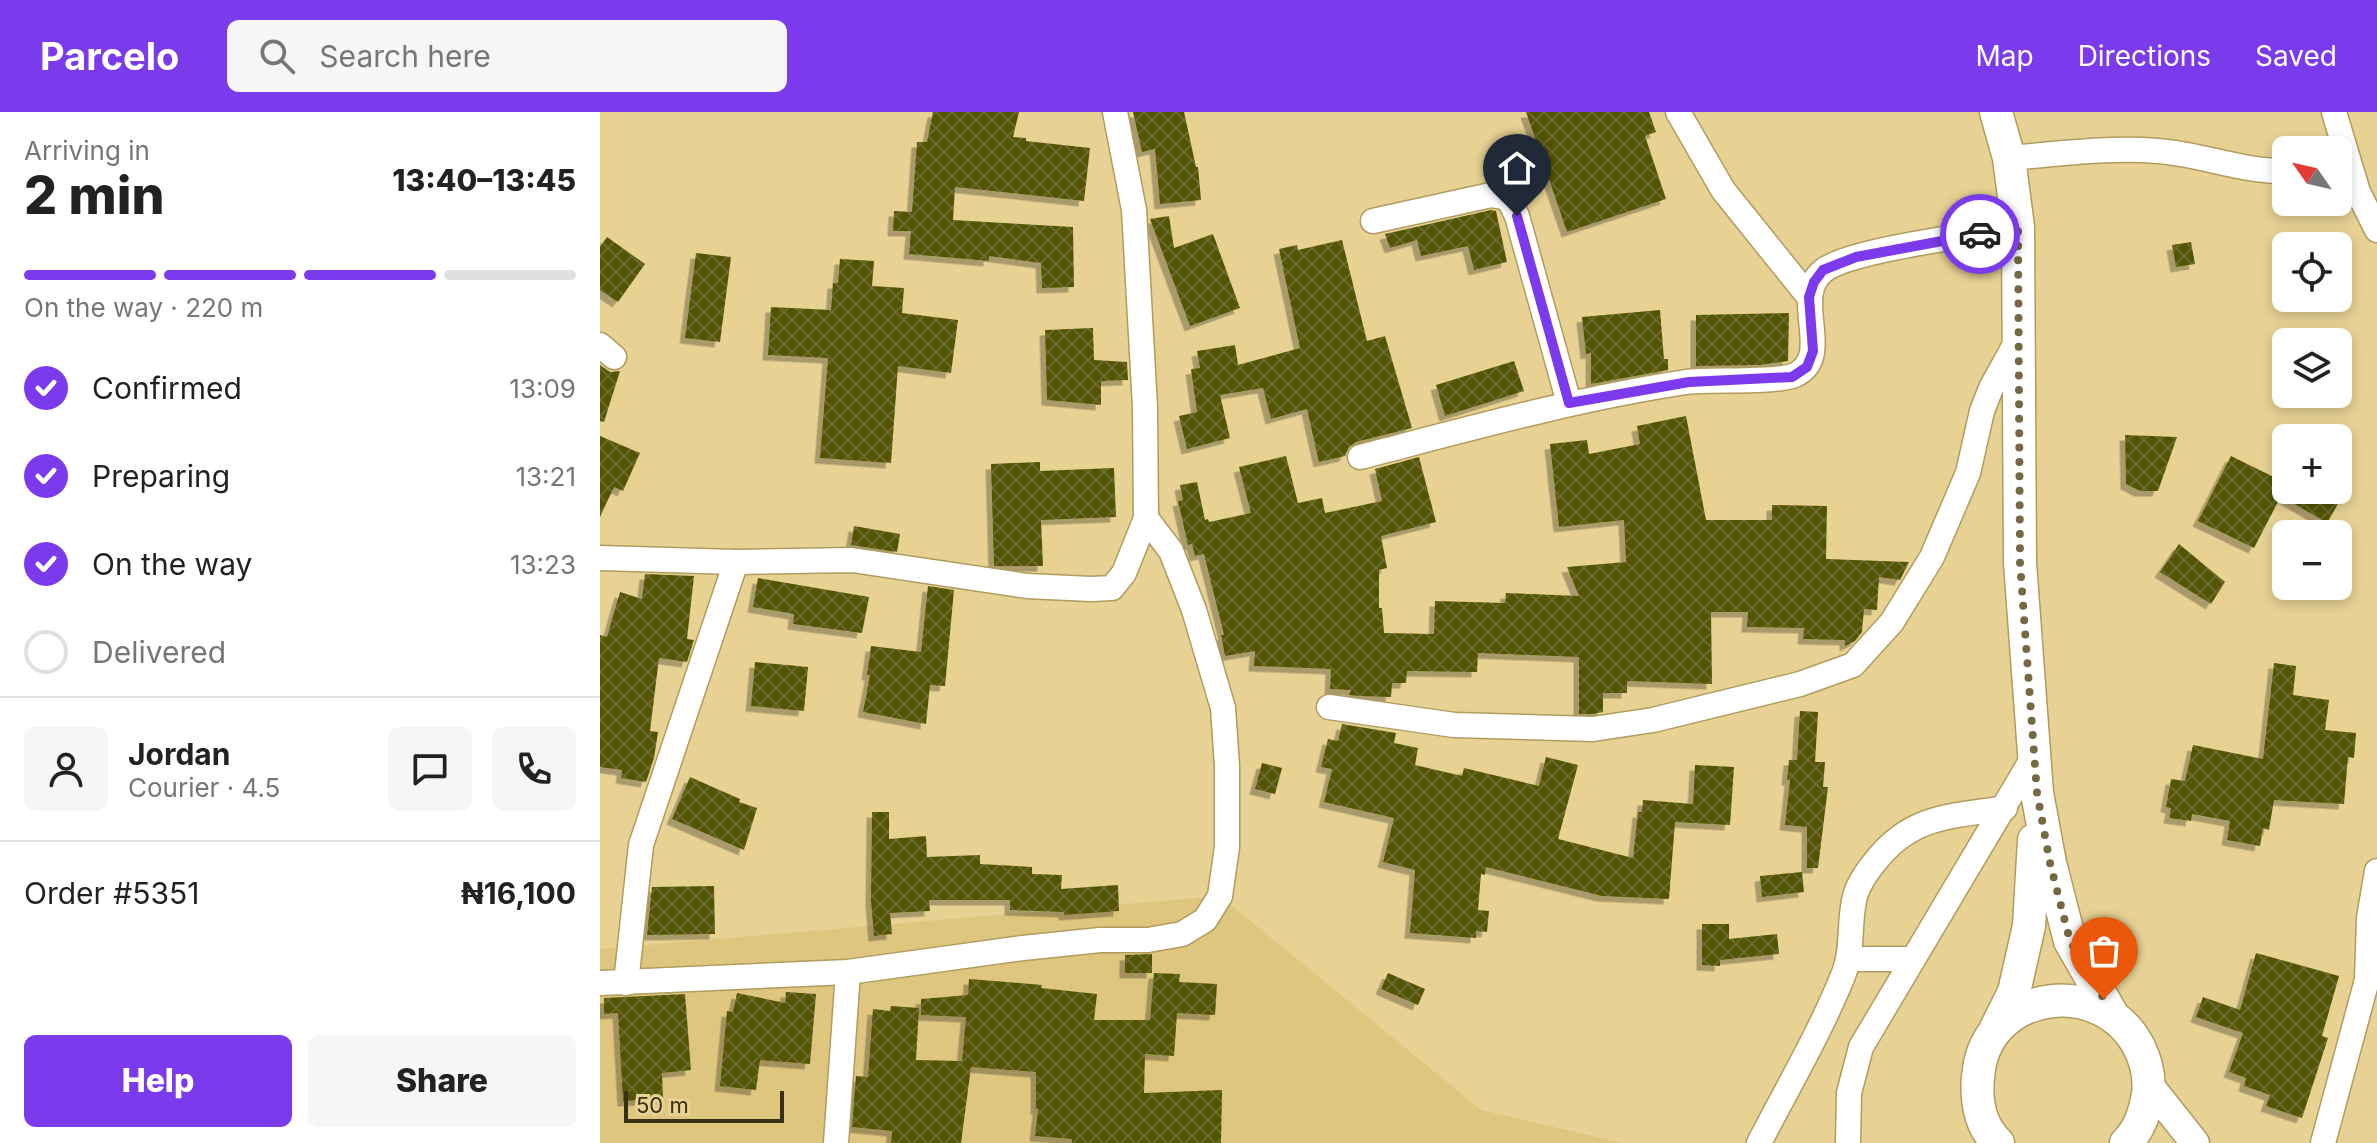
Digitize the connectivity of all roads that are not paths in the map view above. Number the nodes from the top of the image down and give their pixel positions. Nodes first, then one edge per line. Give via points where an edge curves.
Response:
1 (1115, 112) edge
2 (1678, 112) edge
3 (1996, 112) edge
4 (2334, 112) edge
5 (2338, 136) edge
6 (2009, 158) junction
7 (2272, 172) edge
8 (2367, 188) edge
9 (1373, 221) dead end
10 (2018, 227) junction
11 (2377, 230) edge
12 (1809, 297) junction
13 (2018, 339) junction
14 (1569, 403) junction
15 (1360, 457) dead end
16 (1146, 518) junction
17 (600, 558) edge
18 (736, 562) junction
19 (1329, 707) dead end
20 (2034, 756) junction
21 (2037, 793) junction
22 (2005, 808) junction
23 (2377, 871) edge
24 (1850, 959) junction
25 (1912, 959) junction
26 (848, 972) junction
27 (2372, 980) edge
28 (600, 983) edge
29 (626, 983) junction
30 (2113, 1016) junction
31 (1992, 1036) junction
32 (2149, 1085) junction
33 (836, 1143) edge
34 (1759, 1143) edge
35 (1848, 1143) edge
36 (1998, 1143) edge
37 (2126, 1143) edge
38 (2195, 1143) edge
39 (2323, 1143) edge

1 - 16 street via 1134,210
2 - 12 street via 1723,190
3 - 6 main road
4 - 5 street
6 - 7 street via 2158,151
6 - 10 main road
8 - 11 street
9 - 14 street via 1491,195 1508,198
10 - 12 street via 1856,257 1823,270
10 - 13 main road
12 - 14 street via 1813,351 1807,367 1792,377 1689,382
13 - 19 street via 1991,388 1968,473 1932,557 1892,622 1853,665 1800,684 1593,729 1454,725
13 - 20 main road via 2020,563
14 - 15 street
16 - 18 street via 1124,573 1112,588 1027,586 852,560
16 - 26 street via 1171,551 1223,708 1227,847 1220,896 1205,920 1182,934 1148,940 1023,948
17 - 18 street
18 - 29 street via 641,845
20 - 21 main road
20 - 22 street
21 - 30 main road via 2070,941
21 - 31 main road via 2029,926 2014,992
22 - 24 street via 1932,820 1884,850 1854,898
22 - 25 street
23 - 27 street via 2369,918
24 - 25 street
24 - 34 street
25 - 35 street via 1861,1047 1849,1093
26 - 29 street
26 - 33 street
27 - 39 street
28 - 29 street
30 - 31 main road via 2089,1003 2062,999 2011,1016
30 - 32 main road via 2133,1034
31 - 36 main road via 1980,1060 1976,1087 1980,1114
32 - 37 main road via 2145,1112
32 - 38 street

